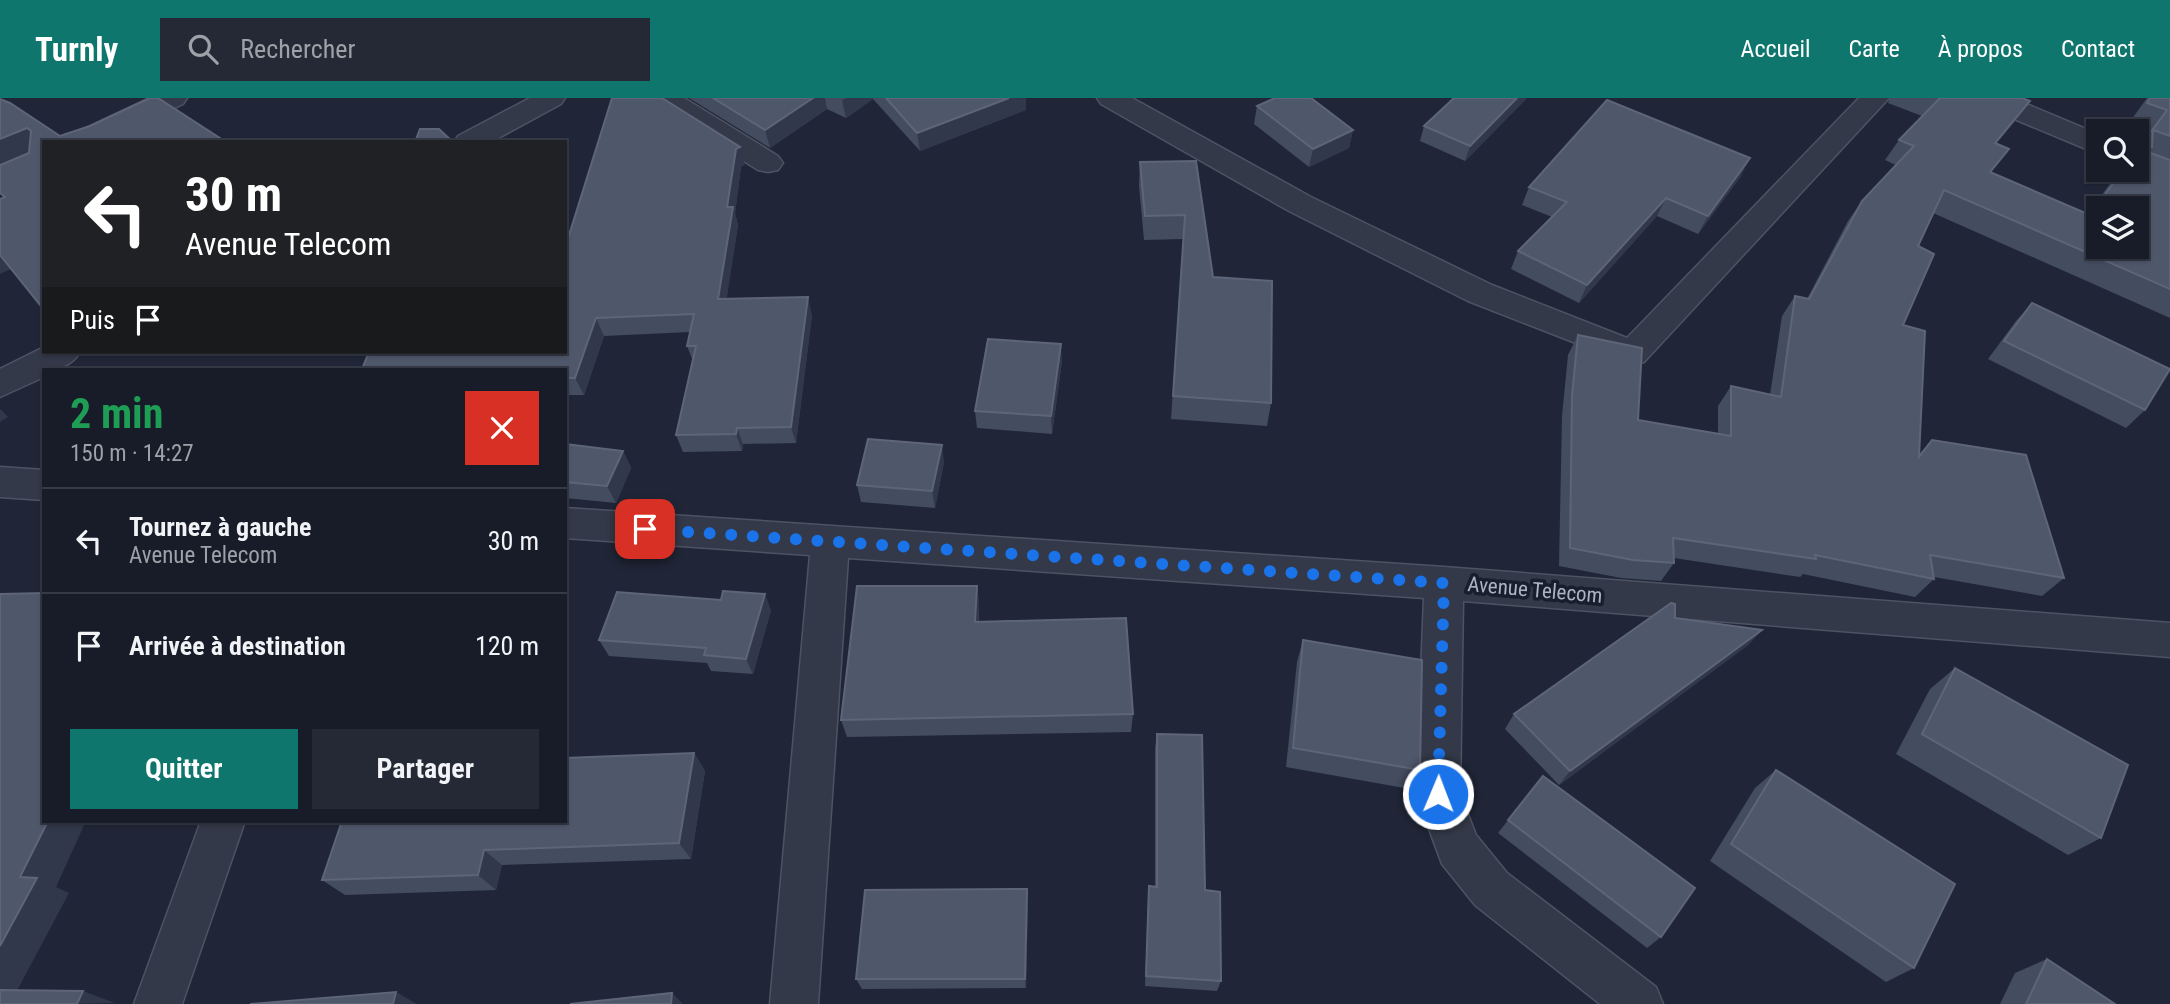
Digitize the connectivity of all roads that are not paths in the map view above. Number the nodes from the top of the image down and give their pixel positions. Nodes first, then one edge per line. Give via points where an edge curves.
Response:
1 (173, 98) edge
2 (551, 98) edge
3 (664, 98) edge
4 (1111, 98) edge
5 (1875, 98) edge
6 (1988, 98) edge
7 (83, 140) edge
8 (472, 140) edge
9 (2086, 140) edge
10 (768, 163) dead end
11 (59, 354) edge
12 (0, 384) edge
13 (0, 482) edge
14 (42, 485) edge
15 (567, 523) edge
16 (830, 543) junction
17 (1444, 583) junction
18 (2170, 640) edge
19 (222, 823) edge
20 (158, 1004) edge
21 (794, 1004) edge
22 (1639, 1004) edge

1 - 7 street
2 - 8 street
3 - 10 street
4 - 5 street via 1300,204 1480,293 1632,353
6 - 9 street
11 - 12 street
13 - 14 street
15 - 16 street, Avenue Telecom
16 - 17 street, Avenue Telecom
16 - 21 street
17 - 18 street, Avenue Telecom
17 - 22 street via 1438,794 1458,849 1491,889
19 - 20 street

